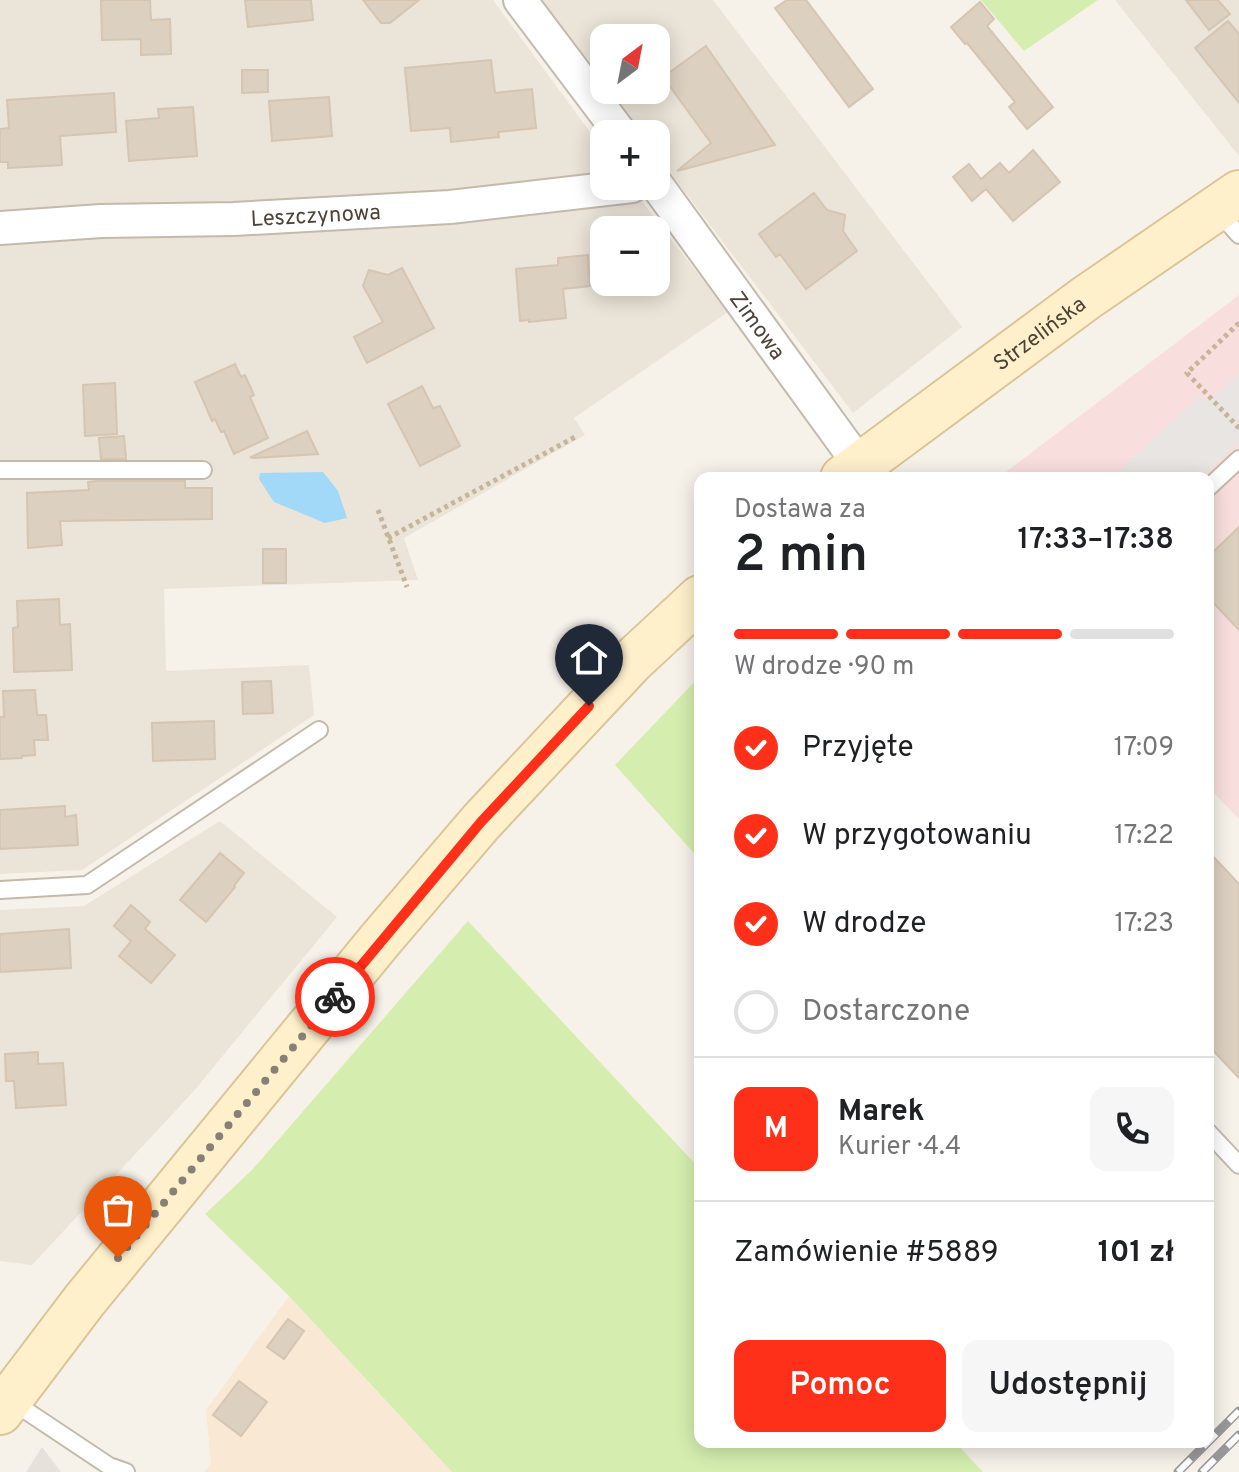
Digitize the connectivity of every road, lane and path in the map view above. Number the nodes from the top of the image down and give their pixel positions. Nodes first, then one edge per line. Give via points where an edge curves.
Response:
1 (520, 0) edge
2 (610, 120) edge
3 (590, 191) edge
4 (667, 200) edge
5 (1231, 212) edge
6 (0, 228) edge
7 (1239, 323) edge
8 (1239, 428) edge
9 (577, 436) dead end
10 (1239, 459) edge
11 (0, 470) edge
12 (203, 470) dead end
13 (857, 472) edge
14 (861, 472) edge
15 (1214, 482) edge
16 (378, 510) dead end
17 (388, 538) junction
18 (407, 587) dead end
19 (694, 604) edge
20 (319, 730) dead end
21 (0, 890) edge
22 (1214, 1138) edge
23 (1239, 1165) edge
24 (4, 1406) edge
25 (109, 1469) edge
26 (126, 1472) edge

1 - 2 street
3 - 6 street, Leszczynowa via 450,207
4 - 13 street, Zimowa
5 - 14 main road, Strzelińska via 1086,298
7 - 8 path via 1187,373
9 - 17 path
10 - 15 lane
11 - 12 lane
16 - 17 path
17 - 18 path
19 - 24 main road via 632,661 481,822 93,1289
20 - 21 lane via 87,885
22 - 23 lane
24 - 25 lane
25 - 26 lane

